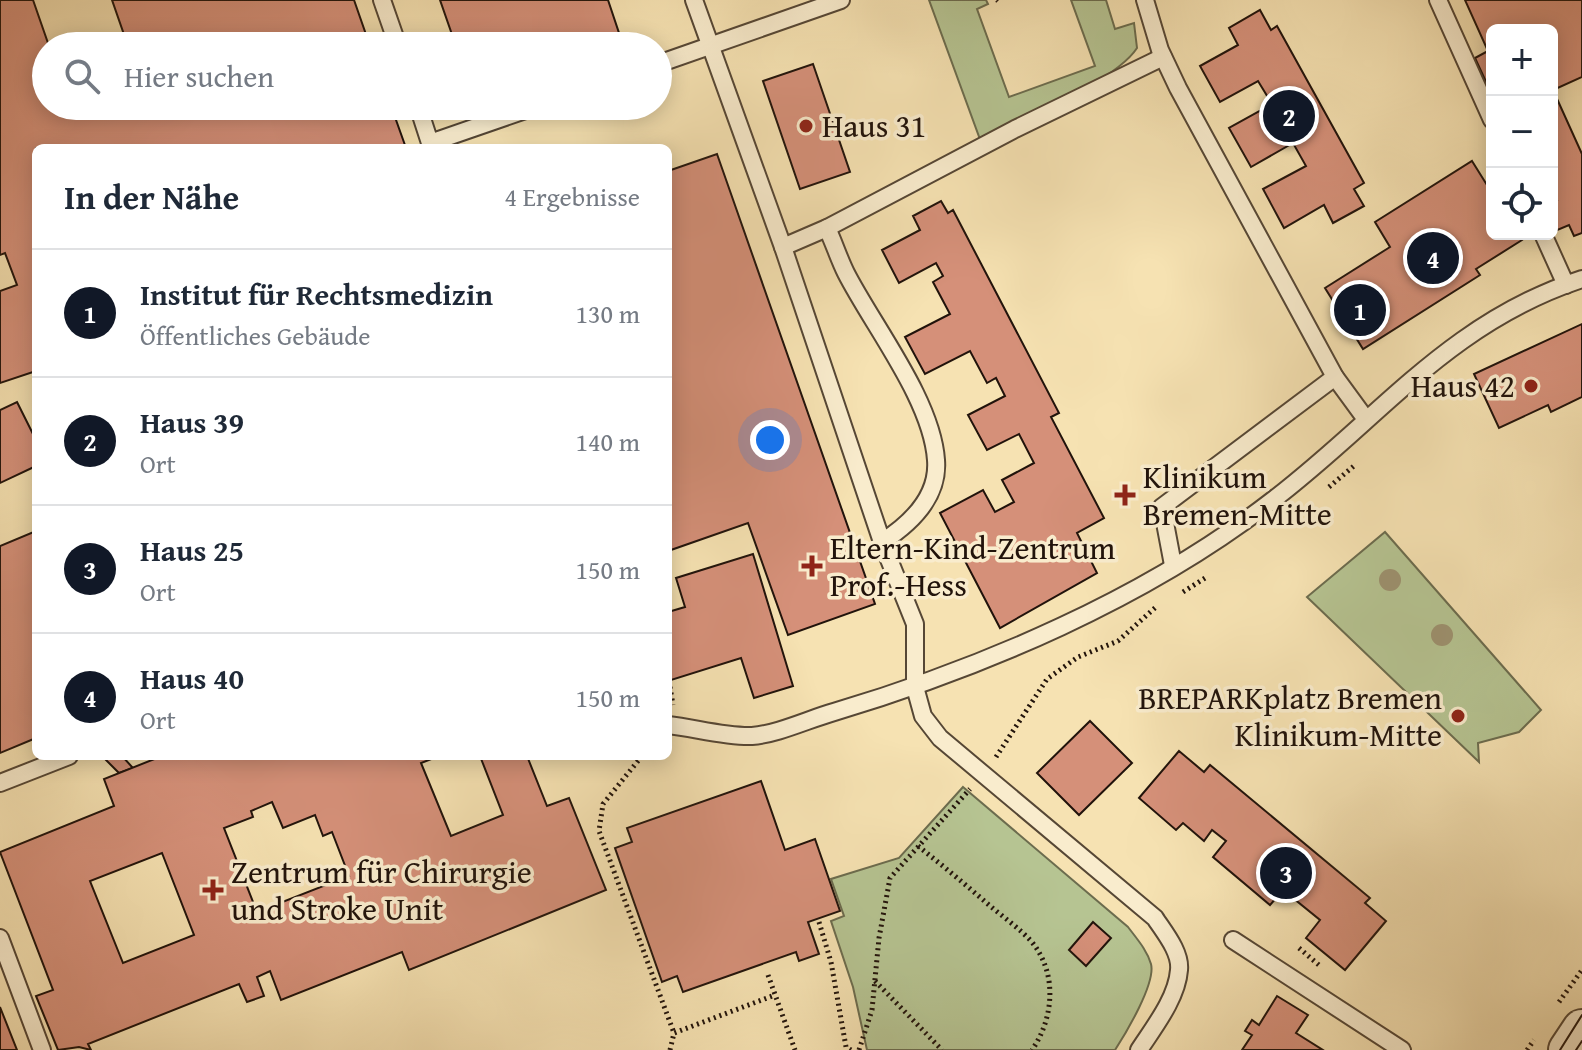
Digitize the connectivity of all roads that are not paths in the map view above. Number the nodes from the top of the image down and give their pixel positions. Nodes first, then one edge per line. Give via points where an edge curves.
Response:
1 (382, 0) edge
2 (694, 0) edge
3 (841, 0) edge
4 (1145, 0) edge
5 (1438, 0) edge
6 (393, 32) edge
7 (710, 45) junction
8 (1163, 57) junction
9 (672, 59) edge
10 (1486, 107) edge
11 (423, 120) edge
12 (497, 120) edge
13 (827, 228) junction
14 (1547, 240) edge
15 (783, 247) junction
16 (1574, 282) edge
17 (1335, 377) junction
18 (1365, 418) junction
19 (882, 542) junction
20 (1173, 565) junction
21 (915, 687) junction
22 (672, 726) edge
23 (59, 760) edge
24 (0, 783) edge
25 (0, 938) edge
26 (1233, 940) dead end
27 (1582, 1029) edge
28 (42, 1050) edge
29 (1139, 1050) edge
30 (1402, 1050) edge
31 (1568, 1050) edge

1 - 6 lane
2 - 7 lane
3 - 7 lane
4 - 8 lane
5 - 10 lane
7 - 9 lane
7 - 15 lane
8 - 13 lane
8 - 17 lane
11 - 12 lane via 430,143
13 - 15 lane
13 - 19 lane via 893,351 930,431 936,461 934,482 920,512
14 - 16 lane
15 - 19 lane
16 - 18 lane via 1507,311 1461,339
17 - 18 lane
17 - 20 lane via 1162,507
18 - 20 lane via 1269,504
19 - 21 lane via 915,624
20 - 21 lane via 1048,633
21 - 22 lane via 753,736
21 - 29 lane via 931,727 1155,918 1171,942 1180,969 1163,1013
23 - 24 lane
25 - 28 lane
26 - 30 lane
27 - 31 street

